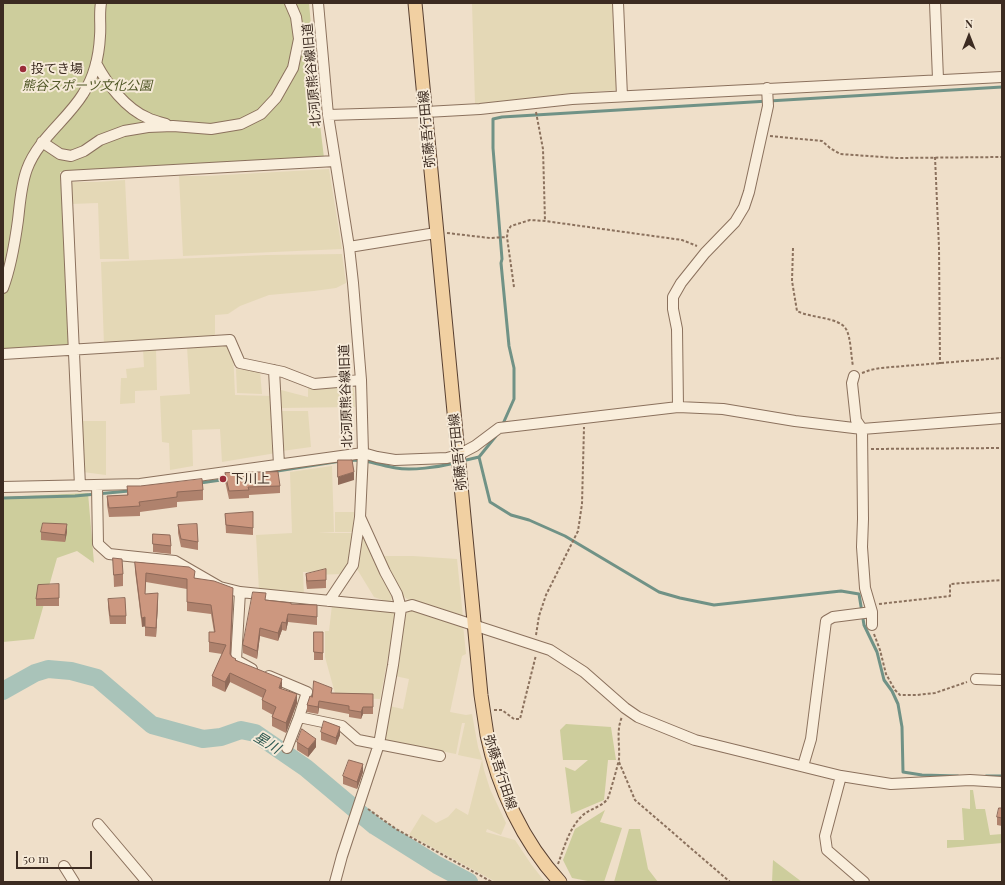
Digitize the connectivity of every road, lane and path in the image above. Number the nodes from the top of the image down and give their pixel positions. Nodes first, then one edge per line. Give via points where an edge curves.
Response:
1 (101, 3) edge
2 (290, 3) edge
3 (318, 3) edge
4 (415, 3) edge
5 (618, 3) edge
6 (935, 3) edge
7 (96, 63) junction
8 (1002, 76) edge
9 (938, 79) junction
10 (767, 88) junction
11 (622, 96) junction
12 (535, 103) junction
13 (426, 112) junction
14 (328, 115) junction
15 (173, 126) junction
16 (761, 135) junction
17 (42, 142) junction
18 (935, 157) junction
19 (1002, 157) edge
20 (335, 161) junction
21 (545, 221) junction
22 (436, 233) junction
23 (507, 237) junction
24 (349, 247) junction
25 (793, 248) dead end
26 (705, 253) junction
27 (514, 287) dead end
28 (3, 288) edge
29 (73, 350) junction
30 (3, 354) edge
31 (1002, 358) edge
32 (940, 364) junction
33 (274, 370) junction
34 (854, 376) junction
35 (361, 380) junction
36 (678, 407) junction
37 (584, 418) junction
38 (1002, 418) edge
39 (862, 428) junction
40 (1002, 448) edge
41 (862, 450) junction
42 (363, 453) junction
43 (458, 456) junction
44 (279, 465) junction
45 (97, 485) junction
46 (80, 486) junction
47 (3, 488) edge
48 (360, 517) junction
49 (1002, 580) edge
50 (240, 592) junction
51 (329, 600) junction
52 (401, 608) junction
53 (871, 609) junction
54 (872, 625) joint
55 (475, 626) junction
56 (536, 646) junction
57 (976, 679) joint
58 (1002, 680) edge
59 (626, 708) junction
60 (483, 711) junction
61 (299, 717) junction
62 (379, 744) junction
63 (287, 748) dead end
64 (440, 756) dead end
65 (619, 760) junction
66 (803, 766) junction
67 (841, 776) junction
68 (1002, 782) edge
69 (360, 804) junction
70 (98, 824) dead end
71 (64, 866) dead end
72 (557, 879) edge
73 (74, 882) edge
74 (147, 882) edge
75 (335, 882) edge
76 (492, 882) edge
77 (730, 882) edge
78 (864, 882) edge

1 - 7 street via 99,52
2 - 15 street via 296,17 299,39 293,68 276,98 261,114 241,124 211,129
3 - 14 street, 北河原熊谷線旧道
4 - 13 main road, 弥藤吾行田線
5 - 11 street
6 - 9 street
7 - 15 street via 105,80 130,106 147,118
7 - 17 street via 80,99
8 - 9 street
9 - 10 street
10 - 11 street
10 - 16 street via 768,106
11 - 12 street via 572,98
12 - 13 street via 480,110
12 - 21 path via 543,149
13 - 14 street
13 - 22 main road, 弥藤吾行田線
14 - 20 street, 北河原熊谷線旧道
15 - 17 street via 124,131 100,140 71,156 60,154
16 - 18 path via 822,141 840,154 897,158
16 - 26 street via 744,207 735,222
17 - 28 street via 27,168 8,275
18 - 19 path
18 - 32 path
20 - 24 street, 北河原熊谷線旧道
20 - 29 street via 66,176
21 - 23 path via 530,220 511,226
21 - 26 path via 682,240 697,246
22 - 23 path
22 - 24 street
22 - 43 main road, 弥藤吾行田線
23 - 27 path
24 - 35 street, 北河原熊谷線旧道
25 - 34 path via 792,281 797,311 804,315 839,322 846,329
26 - 36 street via 673,297 672,309 677,329
29 - 30 street
29 - 33 street via 230,340 240,363
29 - 46 street
31 - 32 path
32 - 34 path via 880,368
33 - 35 street via 314,384
33 - 44 street
34 - 39 street via 852,384 856,420
35 - 42 street, 北河原熊谷線旧道
36 - 37 street
36 - 39 street via 723,409 795,421
37 - 43 street via 499,428
37 - 56 path via 582,504 578,531 546,595
38 - 39 street
39 - 41 street
40 - 41 path
41 - 53 street via 862,547 865,588
42 - 43 street via 395,460
42 - 44 street, 北河原熊谷線旧道
42 - 48 street
43 - 55 main road, 弥藤吾行田線
44 - 45 street, 北河原熊谷線旧道 via 140,484
45 - 46 street, 北河原熊谷線旧道
45 - 50 street via 98,544 109,554 175,561 220,587
46 - 47 street, 北河原熊谷線旧道
48 - 51 street via 353,565
48 - 52 street via 397,594
49 - 53 path via 950,584 950,596
50 - 51 street
50 - 61 street via 236,660 307,692
51 - 52 street
52 - 55 street via 412,605
52 - 62 street
53 - 54 street
53 - 66 street via 833,616 826,621 811,739
54 - 57 path via 886,674 900,695 935,693
55 - 56 street
55 - 60 main road, 弥藤吾行田線
56 - 59 street via 550,650 584,672
56 - 60 path via 520,718 514,719 502,710
57 - 58 street
59 - 65 path via 619,724
59 - 66 street via 638,717 696,740
60 - 72 main road, 弥藤吾行田線 via 496,766 516,819
61 - 62 street via 342,726 358,740
61 - 63 street
62 - 64 street
62 - 69 street
65 - 72 path via 608,798 600,806 580,817 570,833
65 - 77 path via 635,800
66 - 67 street
67 - 68 street via 891,784 970,780
67 - 78 street via 825,836 827,850
69 - 75 street
69 - 76 path via 396,829
70 - 74 street
71 - 73 street

